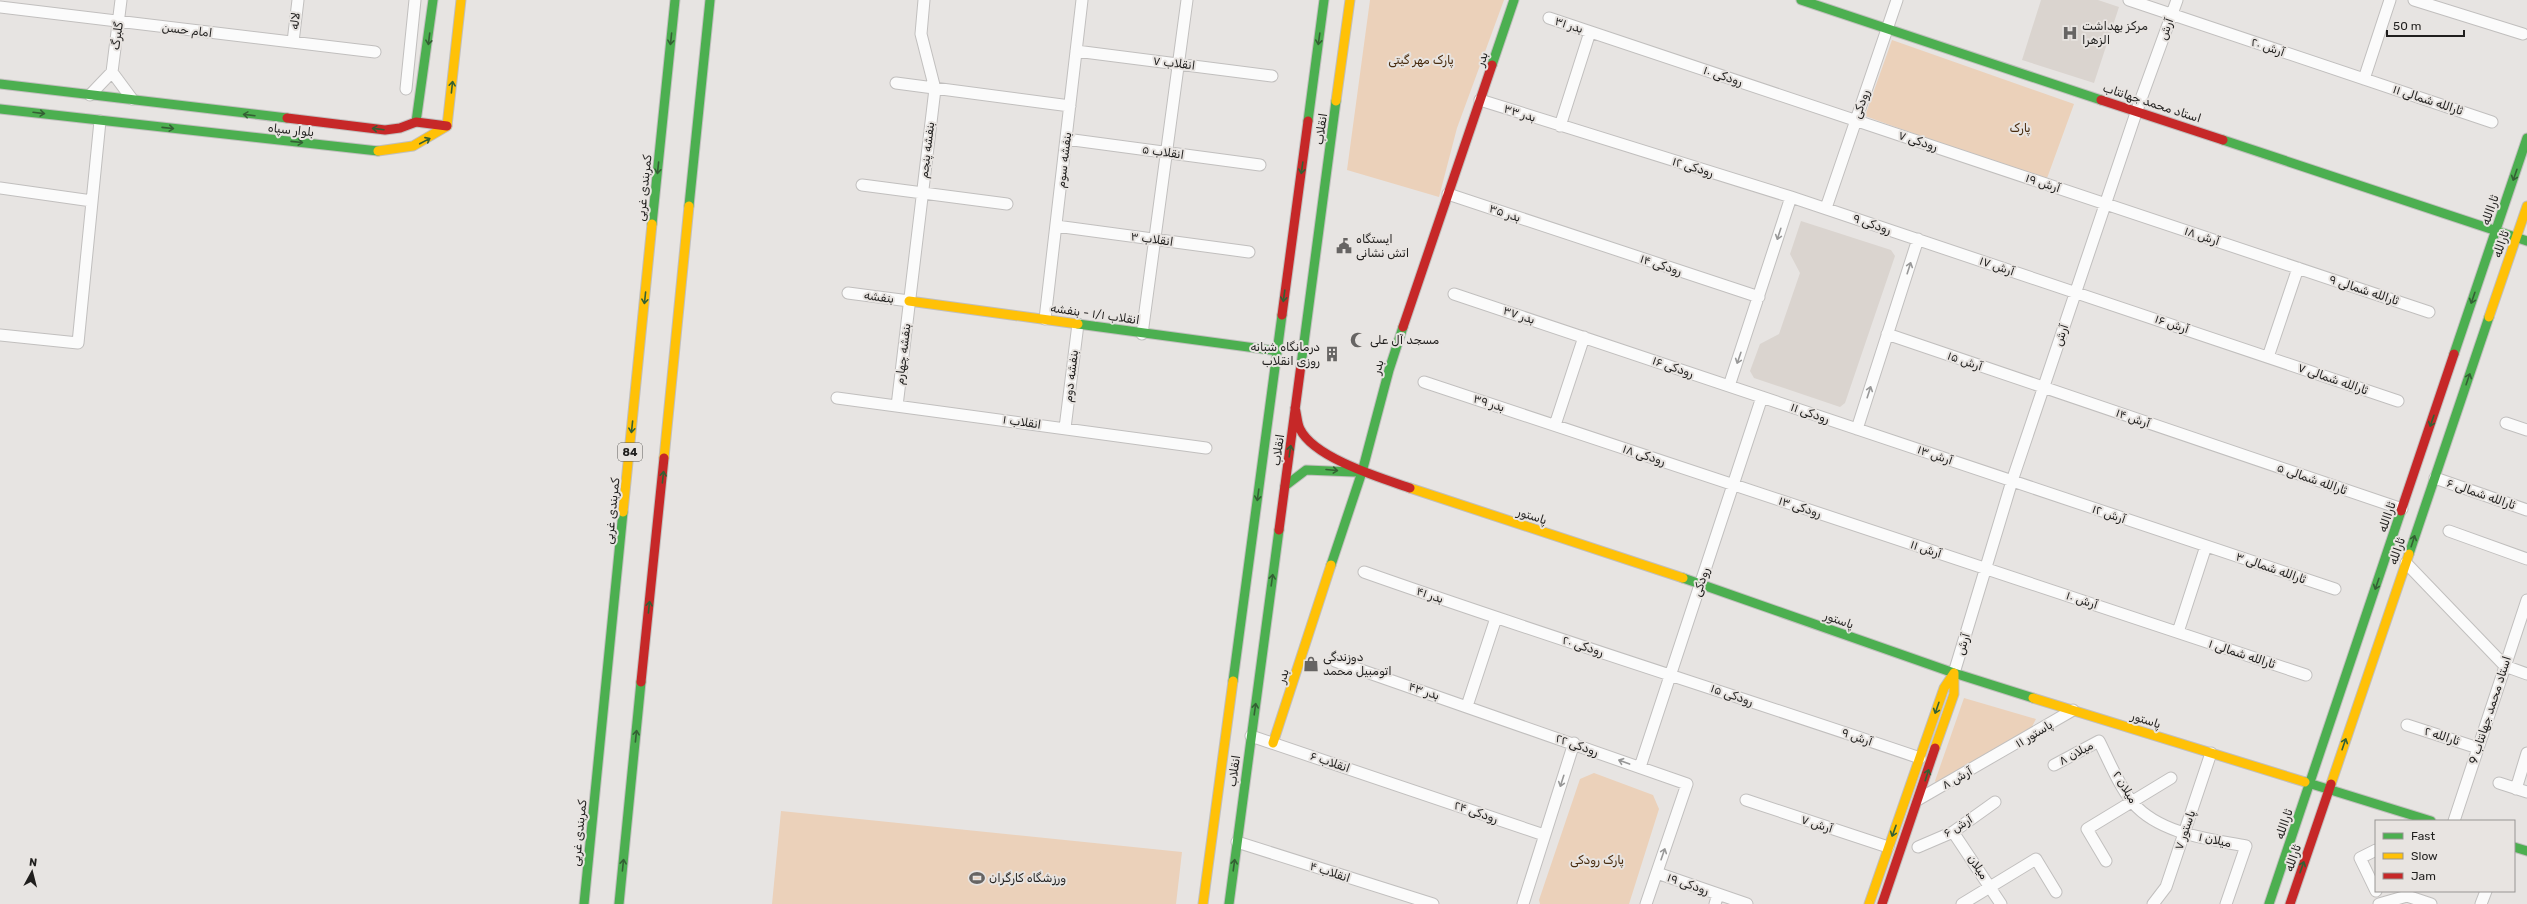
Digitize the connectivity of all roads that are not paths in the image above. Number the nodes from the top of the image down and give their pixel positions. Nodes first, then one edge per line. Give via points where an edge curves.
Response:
1 (121, 0) edge
2 (298, 0) edge
3 (415, 0) edge
4 (433, 0) edge
5 (461, 0) edge
6 (674, 0) edge
7 (710, 0) edge
8 (924, 0) edge
9 (1078, 0) edge
10 (1082, 0) edge
11 (1187, 0) edge
12 (1324, 0) edge
13 (1350, 0) edge
14 (1514, 0) edge
15 (1801, 0) edge
16 (1897, 0) edge
17 (2129, 0) edge
18 (2177, 0) edge
19 (2390, 0) edge
20 (2414, 0) edge
21 (0, 7) edge
22 (2172, 14) junction
23 (1549, 18) dead end
24 (120, 22) junction
25 (1887, 30) junction
26 (1590, 32) junction
27 (2523, 34) dead end
28 (293, 42) junction
29 (1076, 51) junction
30 (375, 52) dead end
31 (1179, 63) junction
32 (112, 72) junction
33 (1272, 76) dead end
34 (2364, 79) junction
35 (896, 83) dead end
36 (0, 84) edge
37 (406, 89) dead end
38 (935, 89) junction
39 (90, 95) junction
40 (132, 100) junction
41 (1480, 100) junction
42 (1070, 106) junction
43 (0, 109) edge
44 (2137, 110) junction
45 (100, 120) junction
46 (1856, 121) junction
47 (416, 122) junction
48 (2492, 122) dead end
49 (447, 126) junction
50 (1560, 126) junction
51 (1066, 138) junction
52 (2527, 138) edge
53 (1166, 153) junction
54 (1980, 162) joint
55 (1260, 165) dead end
56 (862, 185) dead end
57 (0, 188) edge
58 (921, 193) junction
59 (1448, 194) junction
60 (1791, 197) junction
61 (92, 201) junction
62 (1007, 204) dead end
63 (2105, 204) junction
64 (2527, 206) edge
65 (1826, 208) junction
66 (1056, 226) junction
67 (2496, 231) junction
68 (1562, 232) joint
69 (2516, 238) junction
70 (1155, 239) junction
71 (1918, 239) junction
72 (2527, 241) edge
73 (1249, 252) dead end
74 (2298, 268) junction
75 (2076, 292) junction
76 (848, 293) dead end
77 (1454, 294) dead end
78 (1759, 297) junction
79 (909, 301) junction
80 (2429, 312) dead end
81 (1045, 319) junction
82 (1078, 324) junction
83 (1142, 334) junction
84 (1887, 334) junction
85 (0, 336) edge
86 (1584, 337) junction
87 (1277, 351) junction
88 (2268, 357) junction
89 (1424, 382) dead end
90 (1729, 386) junction
91 (2044, 387) junction
92 (1762, 397) junction
93 (837, 398) dead end
94 (2398, 400) dead end
95 (897, 406) junction
96 (1295, 408) junction
97 (2506, 423) dead end
98 (1555, 425) junction
99 (1065, 428) junction
100 (1857, 429) junction
101 (2527, 430) edge
102 (1206, 448) dead end
103 (2223, 448) joint
104 (1362, 472) junction
105 (2435, 478) junction
106 (2012, 481) junction
107 (1733, 484) junction
108 (1285, 486) junction
109 (2402, 509) junction
110 (2527, 510) edge
111 (1867, 529) joint
112 (2450, 531) dead end
113 (2206, 546) junction
114 (2527, 559) edge
115 (2406, 563) junction
116 (1986, 568) junction
117 (1364, 572) dead end
118 (1700, 584) junction
119 (2335, 589) dead end
120 (2527, 600) edge
121 (1496, 618) junction
122 (2178, 632) junction
123 (1335, 662) dead end
124 (2505, 666) junction
125 (1954, 673) junction
126 (1670, 674) junction
127 (2527, 674) edge
128 (2306, 675) dead end
129 (1467, 706) junction
130 (2073, 710) junction
131 (1794, 716) joint
132 (2407, 725) dead end
133 (1251, 736) junction
134 (2099, 741) joint
135 (1273, 743) junction
136 (1574, 744) junction
137 (2478, 748) junction
138 (2211, 753) junction
139 (2527, 753) edge
140 (1995, 756) joint
141 (1920, 758) junction
142 (2054, 765) dead end
143 (1640, 767) junction
144 (2171, 778) dead end
145 (2310, 783) junction
146 (2499, 783) dead end
147 (1409, 789) joint
148 (2329, 789) junction
149 (2522, 790) edge
150 (1919, 799) junction
151 (1746, 800) dead end
152 (1996, 802) dead end
153 (2132, 802) junction
154 (2428, 820) edge
155 (2454, 820) edge
156 (1953, 832) junction
157 (2184, 834) junction
158 (1544, 835) junction
159 (1237, 842) junction
160 (1888, 847) junction
161 (1918, 847) dead end
162 (2515, 847) edge
163 (2375, 850) edge
164 (2527, 851) edge
165 (2106, 861) dead end
166 (1657, 873) junction
167 (2373, 879) edge
168 (1991, 887) junction
169 (2056, 892) dead end
170 (2376, 892) edge
171 (2486, 892) edge
172 (2406, 894) edge
173 (1717, 899) edge
174 (1426, 903) edge
175 (2380, 903) edge
176 (584, 904) edge
177 (619, 904) edge
178 (1203, 904) edge
179 (1229, 904) edge
180 (1523, 904) edge
181 (1646, 904) edge
182 (1747, 904) edge
183 (1869, 904) edge
184 (1882, 904) edge
185 (1962, 904) edge
186 (2001, 904) edge
187 (2153, 904) edge
188 (2226, 904) edge
189 (2269, 904) edge
190 (2290, 904) edge
191 (2431, 904) edge
192 (2481, 904) edge

1 - 24 street, گلبرگ
2 - 28 street, لاله
3 - 37 street
4 -> 47 main road
49 -> 5 main road
6 -> 176 main road, کمربندی غربی / 84
177 -> 7 main road
8 - 38 street, بنفشه پنجم via 921,34
9 - 10 street
10 - 29 street, بنفشه سوم
11 - 31 street
12 -> 87 main road, انقلاب
13 - 96 main road, انقلاب
14 - 41 main road, بدر
15 - 25 main road, استاد محمد جهانتاب
16 - 25 street, رودکی
17 - 22 street, آرش ۲۰
18 - 22 street, آرش
19 - 34 street
20 - 27 street
21 - 24 street, امام حسن
22 - 34 street, آرش ۲۰
22 - 44 street, آرش
23 - 26 street, بدر ۳۱
24 - 28 street, امام حسن
24 - 32 street, گلبرگ
25 - 44 main road, استاد محمد جهانتاب
25 - 46 street, رودکی
26 - 46 street, رودکی ۱۰
26 - 50 street
28 - 30 street, امام حسن
29 - 31 street, انقلاب ۷
29 - 42 street, بنفشه سوم
31 - 33 street, انقلاب ۷
31 - 53 street
32 - 39 street
32 - 40 street
34 - 48 street, ثارالله شمالی ۱۱
35 - 38 street
36 - 39 main road, بلوار سپاه
38 - 42 street
38 - 58 street, بنفشه پنجم
39 - 40 main road, بلوار سپاه
47 -> 40 main road, بلوار سپاه via 386,130
41 - 50 street, بدر ۳۳
41 - 59 main road, بدر
42 - 51 street, بنفشه سوم
43 -> 45 main road, بلوار سپاه
44 - 63 street, آرش
44 - 67 main road, استاد محمد جهانتاب
45 -> 49 main road, بلوار سپاه via 374,151 400,151 426,141
45 - 61 street
46 - 54 street, رودکی ۷
46 - 65 street, رودکی
47 - 49 main road
50 - 60 street, رودکی ۱۲
51 - 53 street, انقلاب ۵
51 - 66 street, بنفشه سوم
52 -> 67 main road, ثاراالله
53 - 55 street, انقلاب ۵
53 - 70 street
54 - 63 street, آرش ۱۹
56 - 58 street
57 - 61 street
58 - 62 street
58 - 79 street, بنفشه پنجم
59 - 68 street, بدر ۳۵
59 - 104 main road, بدر via 1389,370
60 - 65 street, رودکی ۱۲
60 -> 78 street
61 - 85 street via 78,343
63 - 74 street, آرش ۱۸
63 - 75 street, آرش
64 - 69 main road, ثارالله
65 - 71 street, رودکی ۹
66 - 70 street, انقلاب ۳
66 - 81 street, بنفشه سوم
67 - 69 main road, استاد محمد جهانتاب
67 -> 109 main road, ثاراالله
68 - 78 street, رودکی ۱۴
69 - 72 main road
105 -> 69 main road, ثارالله
70 - 73 street, انقلاب ۳
70 - 83 street
71 - 75 street, آرش ۱۷
84 -> 71 street
74 - 80 street, ثارالله شمالی ۹
74 - 88 street
75 - 88 street, آرش ۱۶
75 - 91 street, آرش
76 - 79 street, بنفشه
77 - 86 street, بدر ۳۷
78 -> 90 street
79 - 81 main road, انقلاب ۱/۱ - بنفشه
79 - 95 street, بنفشه چهارم
81 - 82 main road, انقلاب ۱/۱ - بنفشه
82 - 83 main road, انقلاب ۱/۱ - بنفشه
82 - 99 street, بنفشه دوم
83 - 87 main road, انقلاب ۱/۱ - بنفشه
84 - 91 street, آرش ۱۵
100 -> 84 street
86 - 90 street, رودکی ۱۶
86 - 98 street
87 -> 178 main road, انقلاب
88 - 94 street, ثارالله شمالی ۷
89 - 98 street, بدر ۳۹
90 - 92 street, رودکی ۱۶
91 - 103 street, آرش ۱۴
91 - 106 street, آرش
92 - 100 street, رودکی ۱۱
92 - 107 street, رودکی
93 - 95 street, انقلاب ۱
95 - 99 street, انقلاب ۱
96 - 104 main road via 1300,429 1313,445
108 -> 96 main road, انقلاب
97 - 101 street
98 - 107 street, رودکی ۱۸
99 - 102 street, انقلاب ۱
100 - 106 street, آرش ۱۳
103 - 109 street, ثارالله شمالی ۵
108 -> 104 main road via 1306,470 1315,468
104 - 118 main road, پاستور
104 - 135 main road, بدر
105 - 110 street, ثارالله شمالی ۶
115 -> 105 main road, ثارالله
106 - 113 street, آرش ۱۲
106 - 116 street, آرش
107 - 111 street, رودکی ۱۳
107 - 118 street, رودکی
133 -> 108 main road, انقلاب
109 -> 145 main road, ثاراالله
111 - 116 street, آرش ۱۱
112 - 114 street
113 - 119 street, ثارالله شمالی ۳
113 - 122 street
115 - 124 street
148 -> 115 main road, ثارالله
116 - 122 street, آرش ۱۰
116 - 125 street, آرش
117 - 121 street, بدر ۴۱
118 - 125 main road, پاستور
118 - 126 street, رودکی
120 - 124 street, استاد محمد جهانتاب 9
121 - 126 street, رودکی ۲۰
121 - 129 street
122 - 128 street, ثارالله شمالی ۱
123 - 129 street, بدر ۴۳
124 - 127 street
124 - 137 street, استاد محمد جهانتاب 9
125 - 130 main road, پاستور
125 -> 141 main road, آرش via 1944,688
150 -> 125 main road, آرش via 1954,694
126 - 131 street, رودکی ۱۵
126 - 143 street, رودکی
129 - 136 street, رودکی ۲۲
130 - 138 main road, پاستور
130 - 140 street, پاستور ۱۱
131 - 141 street, آرش ۹
132 - 137 street, ثارالله ۲
133 - 135 street, انقلاب ۶
133 - 159 main road, انقلاب
134 - 142 street, میلان ۸
134 - 153 street, میلان ۲
135 - 147 street, انقلاب ۶
143 -> 136 street, رودکی ۲۲
136 -> 158 street
137 - 155 street, استاد محمد جهانتاب 9
138 - 145 main road, پاستور
138 - 157 street, پاستور ۷
139 - 149 street
140 - 150 street, آرش ۸
141 -> 160 main road, آرش
166 -> 143 street, رودکی ۲۲ via 1687,784
144 - 153 street
145 - 148 main road, پاستور
145 - 189 main road, ثاراالله
146 - 149 street
147 - 158 street, رودکی ۲۴
148 - 154 main road
190 -> 148 main road, ثارالله
150 - 184 main road, آرش
151 - 160 street, آرش ۷
152 - 156 street, آرش ۶
153 - 157 street, میلان ۲ via 2143,814
153 - 165 street via 2087,829
156 - 161 street, آرش ۶
156 - 168 street, میلان
157 - 187 street, پاستور ۷ via 2166,887
157 - 188 street, میلان ۱ via 2246,846
158 - 180 street
159 - 174 street, انقلاب ۴
179 -> 159 main road, انقلاب
160 - 183 main road, آرش
162 - 164 main road
163 - 167 street via 2360,858
166 - 173 street, رودکی ۱۹
166 - 181 street
168 - 169 street via 2036,860
168 - 185 street
168 - 186 street, میلان
170 - 175 street
171 - 192 street
172 - 175 street
172 - 191 street
173 - 182 street, رودکی ۱۹

